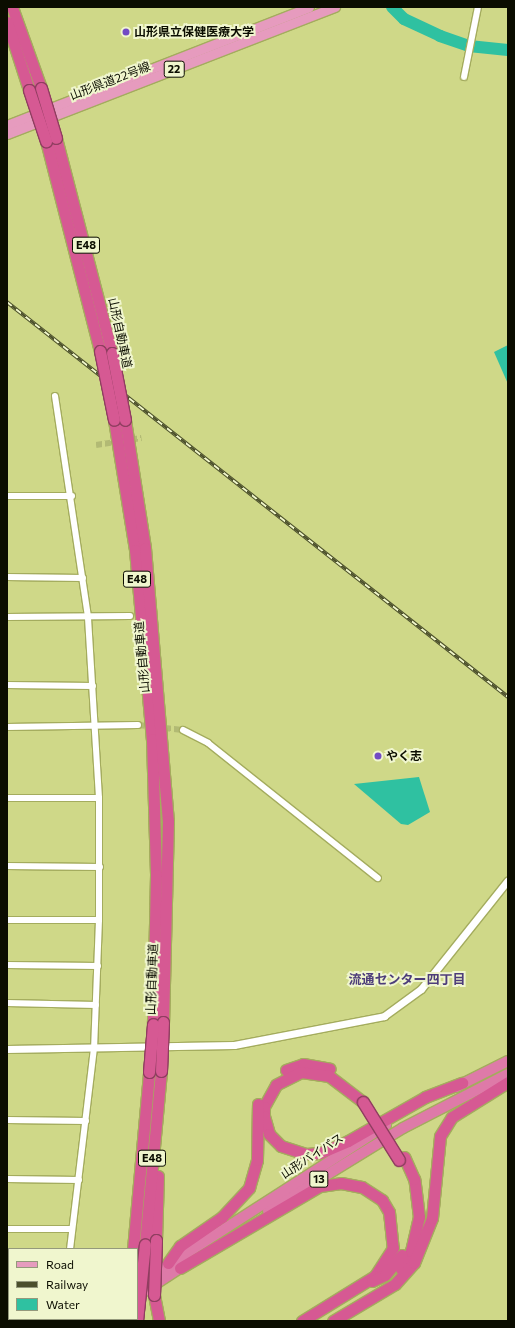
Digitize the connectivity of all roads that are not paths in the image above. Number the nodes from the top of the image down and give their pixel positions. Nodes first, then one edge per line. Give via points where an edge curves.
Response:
1 (12, 7) edge
2 (309, 7) edge
3 (334, 7) edge
4 (478, 9) edge
5 (7, 22) edge
6 (464, 77) dead end
7 (35, 89) junction
8 (7, 125) edge
9 (7, 134) edge
10 (51, 140) junction
11 (55, 396) dead end
12 (120, 420) junction
13 (7, 496) edge
14 (72, 496) junction
15 (7, 577) edge
16 (83, 578) junction
17 (130, 616) dead end
18 (7, 617) edge
19 (88, 618) junction
20 (7, 685) edge
21 (93, 686) junction
22 (138, 725) tunnel mouth
23 (7, 727) edge
24 (96, 728) junction
25 (183, 730) tunnel mouth
26 (7, 798) edge
27 (99, 798) junction
28 (7, 866) edge
29 (100, 867) junction
30 (378, 878) dead end
31 (508, 880) edge
32 (7, 920) edge
33 (99, 920) junction
34 (7, 965) edge
35 (98, 966) junction
36 (7, 1003) edge
37 (96, 1005) junction
38 (158, 1023) junction
39 (94, 1048) junction
40 (7, 1049) edge
41 (508, 1061) edge
42 (161, 1071) junction
43 (508, 1074) edge
44 (508, 1082) edge
45 (462, 1083) junction
46 (366, 1101) junction
47 (7, 1120) edge
48 (86, 1121) junction
49 (402, 1158) junction
50 (7, 1179) edge
51 (79, 1180) junction
52 (7, 1229) edge
53 (72, 1229) junction
54 (137, 1245) edge
55 (70, 1248) edge
56 (168, 1263) junction
57 (180, 1268) junction
58 (138, 1284) edge
59 (350, 1292) junction
60 (138, 1295) edge
61 (365, 1302) junction
62 (159, 1321) edge
63 (302, 1321) edge
64 (333, 1321) edge

1 - 7 highway, 山形自動車道 / E48
2 - 8 main road, 山形県道22号線 / 22
3 - 9 main road, 山形県道22号線 / 22
4 - 6 street
5 - 7 highway, 山形自動車道 / E48
7 - 10 highway, 山形自動車道 / E48, bridge
10 - 12 highway, 山形自動車道 / E48, bridge via 100,351
10 - 12 highway, 山形自動車道 / E48, bridge via 112,352
11 - 14 street
12 - 38 highway, 山形自動車道 / E48 via 145,548 168,821
13 - 14 street
14 - 16 street
15 - 16 street
16 - 19 street
17 - 19 street
18 - 19 street
19 - 21 street
20 - 21 street
21 - 24 street
22 - 24 street
23 - 24 street
24 - 27 street
25 - 30 street via 208,743
26 - 27 street
27 - 29 street
28 - 29 street
29 - 33 street
31 - 39 street via 421,989 384,1016 234,1045
32 - 33 street
33 - 35 street
34 - 35 street
35 - 37 street
36 - 37 street
37 - 39 street
38 - 42 highway, 山形自動車道 / E48, bridge
38 - 54 highway, 山形自動車道 / E48, bridge via 149,1072
39 - 40 street
39 - 48 street
41 - 45 highway, 山形バイパス / 13
42 - 54 highway, 山形自動車道 / E48
42 - 62 highway, bridge via 154,1295
43 - 57 highway, 山形バイパス / 13 via 397,1132
44 - 61 highway via 452,1117 435,1155 432,1218 425,1242 405,1275
45 - 46 highway via 425,1097 348,1141 320,1153 306,1154 280,1146 268,1134 264,1107 276,1085 300,1072 329,1076
45 - 56 highway, 山形バイパス / 13 via 399,1117
46 - 49 highway, bridge
46 - 56 highway via 349,1080 325,1067 303,1064 279,1073 269,1081 258,1103 258,1160 249,1188 222,1216 180,1246
47 - 48 street
48 - 51 street
49 - 59 highway via 411,1193 413,1218 407,1246 385,1275
49 - 61 highway via 417,1193 417,1232 400,1270
50 - 51 street
51 - 53 street
52 - 53 street
53 - 55 street
56 - 58 highway, 山形バイパス / 13
57 - 59 highway via 320,1186 353,1184 382,1200 391,1217 394,1232 393,1248 375,1276
57 - 60 highway, 山形バイパス / 13
59 - 63 highway
61 - 64 highway

